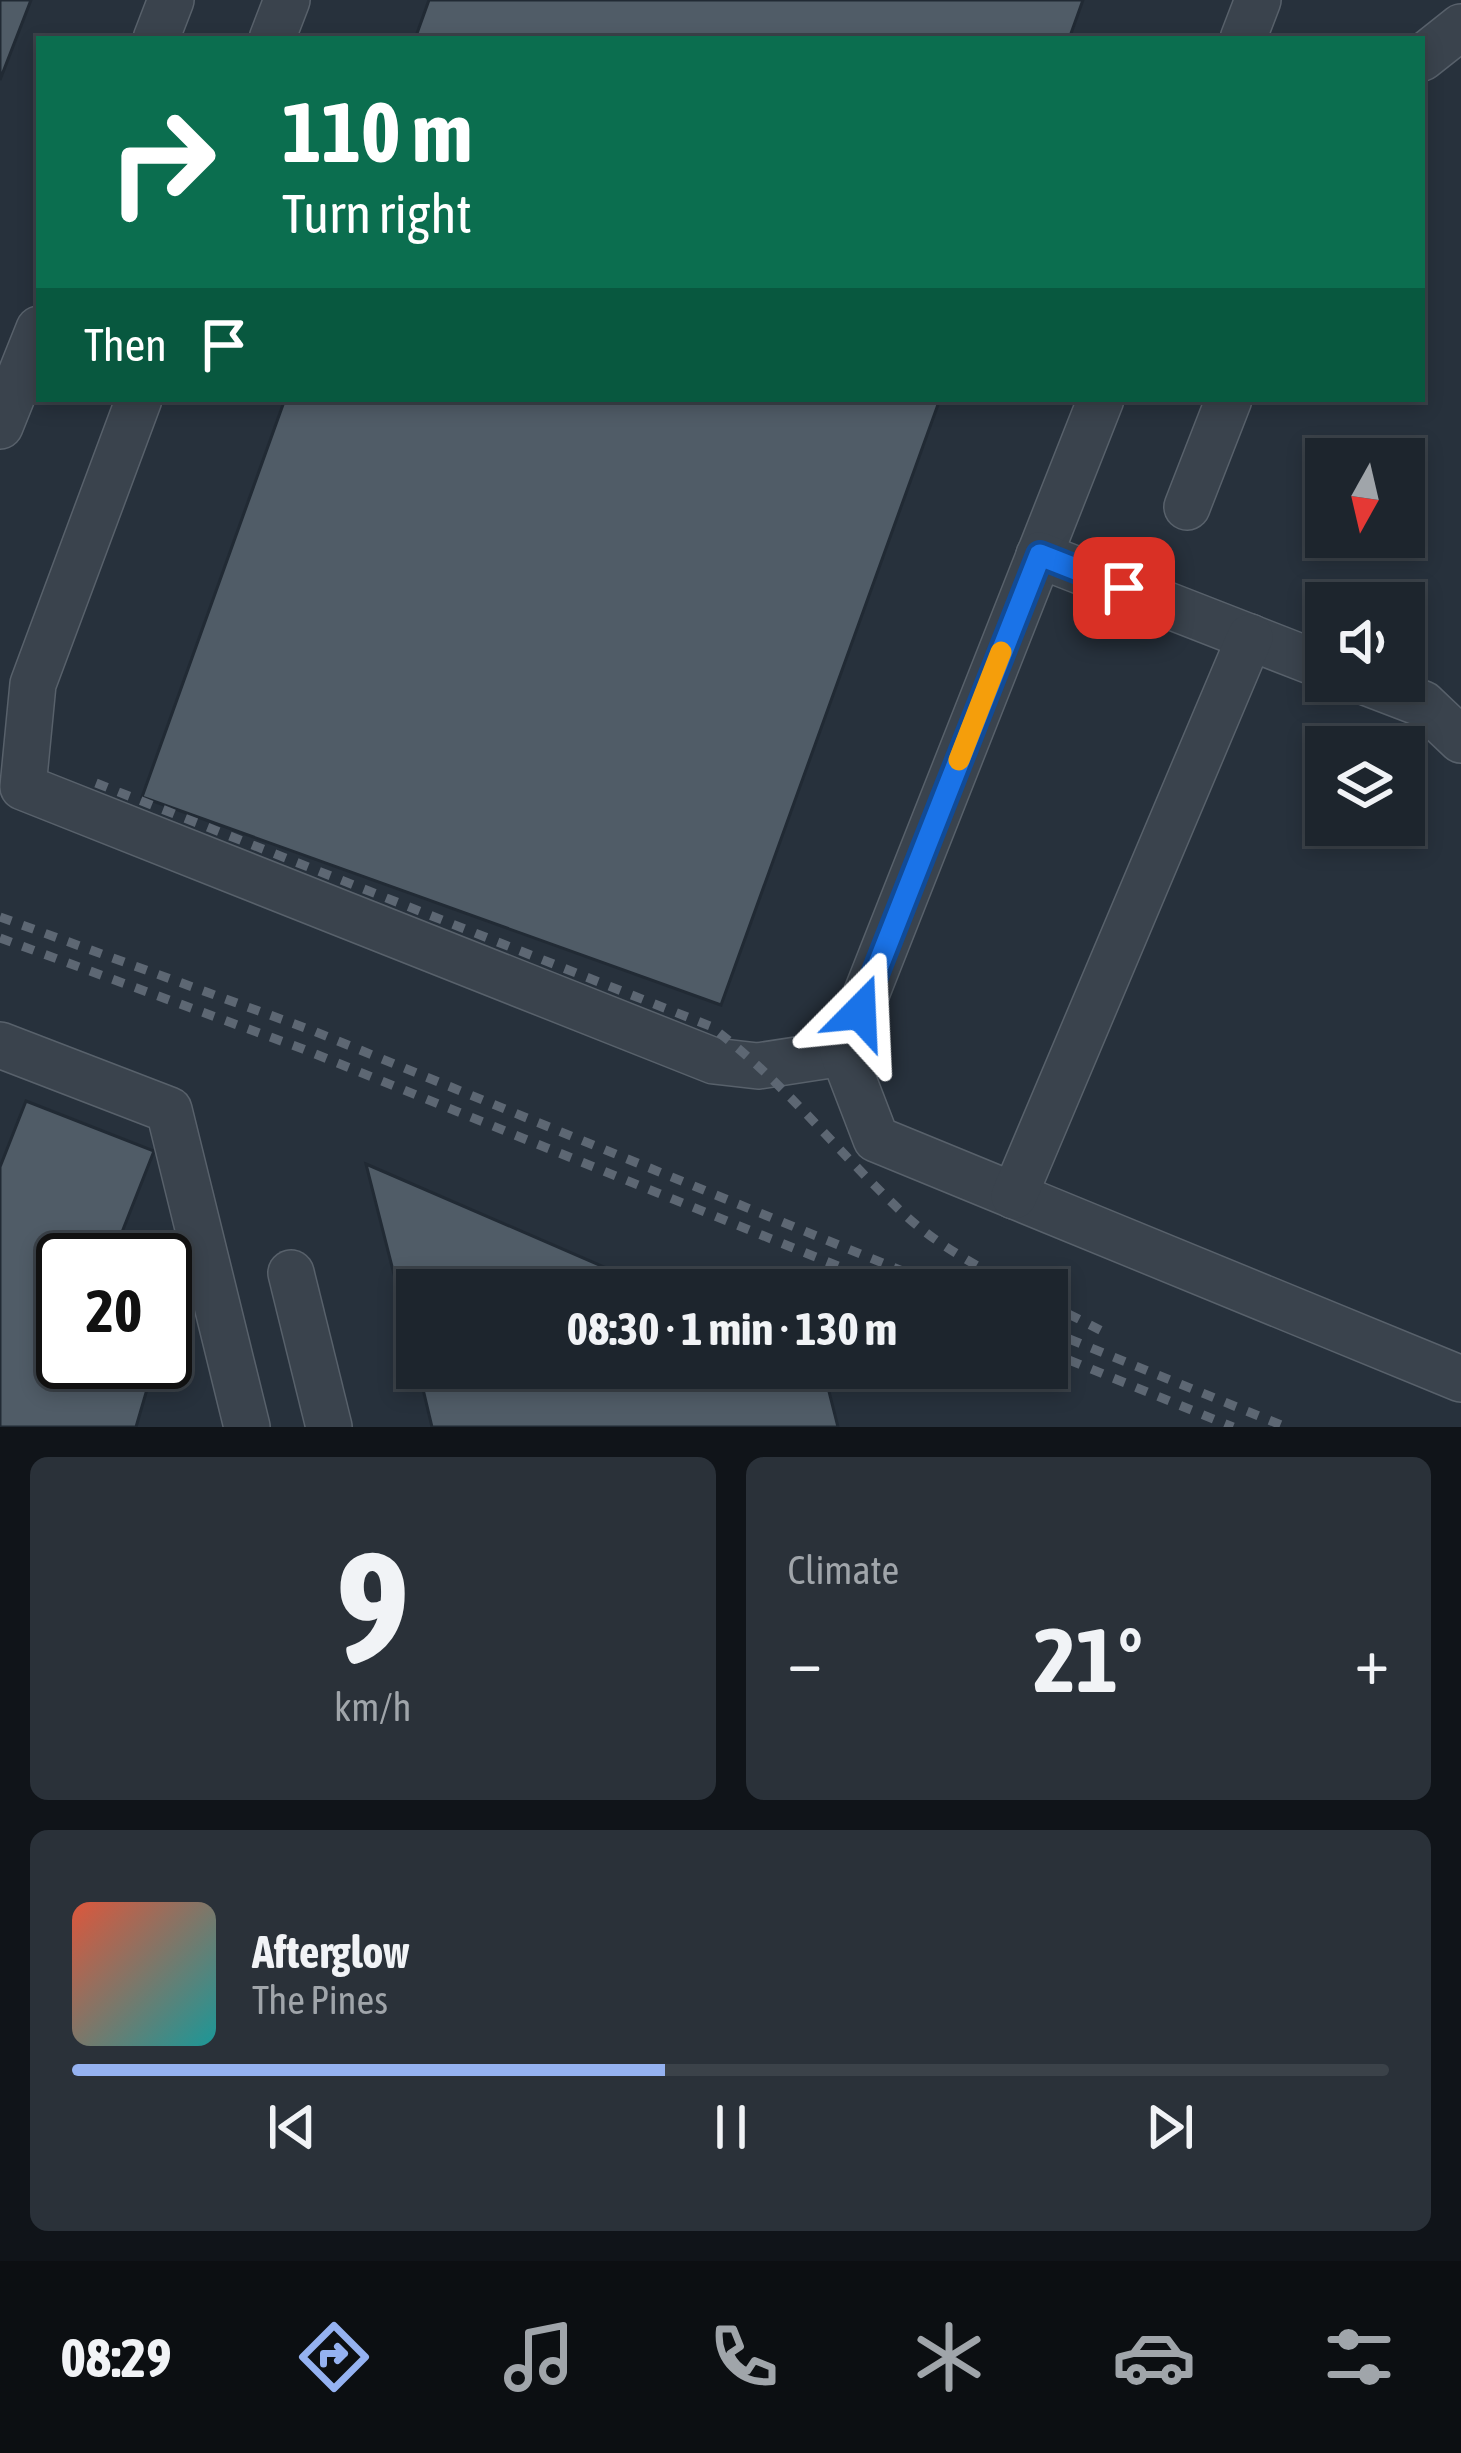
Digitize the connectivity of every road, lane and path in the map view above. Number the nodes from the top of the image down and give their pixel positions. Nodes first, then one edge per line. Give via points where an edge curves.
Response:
1 (171, 0) edge
2 (287, 0) edge
3 (1258, 0) edge
4 (1461, 27) edge
5 (157, 36) edge
6 (273, 36) edge
7 (1244, 36) edge
8 (1425, 56) edge
9 (36, 336) edge
10 (138, 402) edge
11 (1100, 402) edge
12 (1227, 402) edge
13 (0, 426) edge
14 (1187, 508) dead end
15 (1040, 555) junction
16 (1250, 637) junction
17 (1305, 659) edge
18 (16, 679) edge
19 (1418, 702) edge
20 (1461, 740) edge
21 (0, 1045) edge
22 (843, 1053) junction
23 (1014, 1196) junction
24 (291, 1273) dead end
25 (1461, 1378) edge
26 (247, 1427) edge
27 (329, 1427) edge

1 - 5 lane
2 - 6 lane
3 - 7 lane
4 - 8 lane
9 - 13 lane
10 - 18 lane
11 - 15 lane
12 - 14 lane
15 - 16 lane
15 - 22 lane
16 - 17 lane
16 - 23 lane
18 - 22 lane via 23,787 714,1061 758,1066
19 - 20 lane
21 - 26 lane via 169,1110
22 - 23 lane via 875,1139
23 - 25 lane
24 - 27 lane

